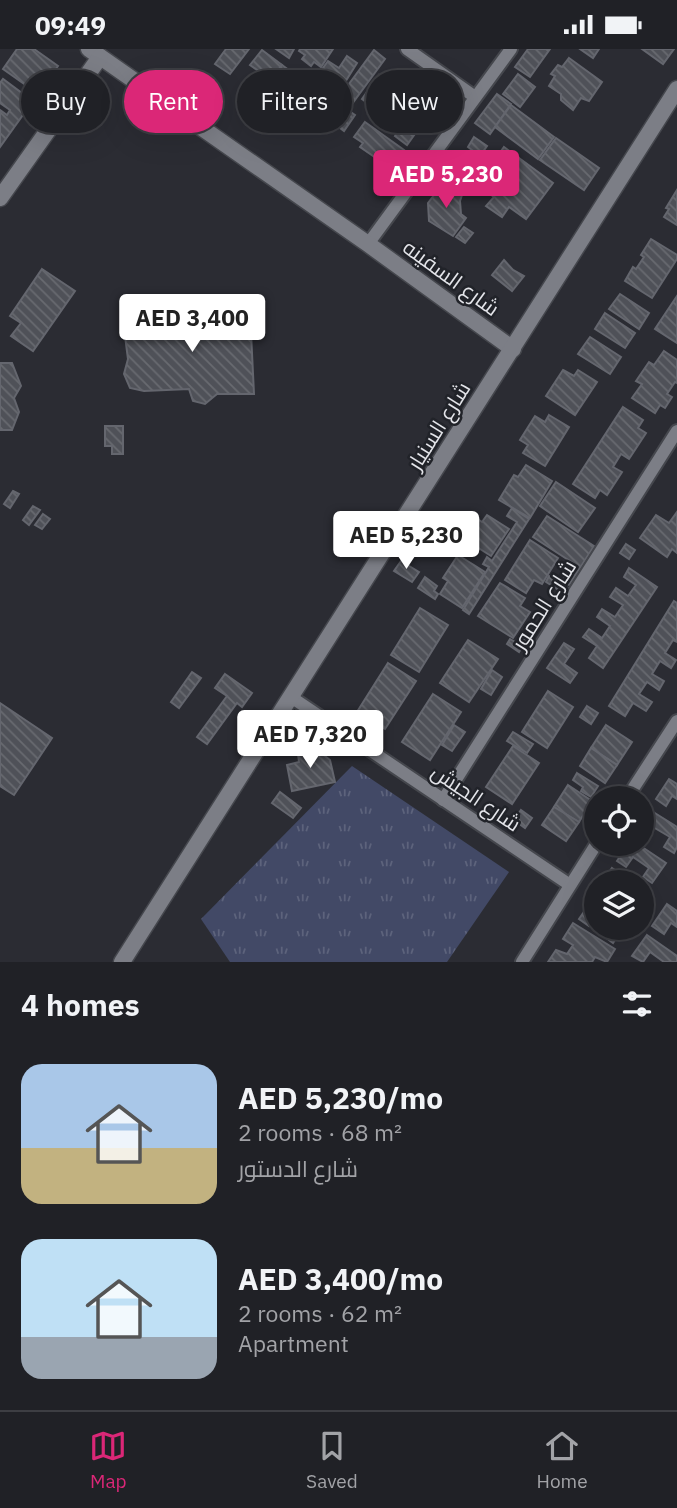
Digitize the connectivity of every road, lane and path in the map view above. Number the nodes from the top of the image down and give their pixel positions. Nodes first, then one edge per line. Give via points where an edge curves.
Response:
1 (407, 49) edge
2 (511, 49) edge
3 (94, 53) edge
4 (677, 89) edge
5 (475, 97) junction
6 (2, 190) edge
7 (368, 244) junction
8 (513, 349) junction
9 (677, 431) edge
10 (291, 697) junction
11 (677, 721) edge
12 (635, 786) edge
13 (443, 800) junction
14 (589, 856) edge
15 (570, 885) junction
16 (122, 962) edge
17 (522, 962) edge

1 - 5 street
2 - 5 street
3 - 6 street
3 - 7 street, شارع السفينه
4 - 8 street, شارع السنيار
5 - 7 street
7 - 8 street, شارع السفينه
8 - 10 street, شارع السنيار
9 - 13 street, شارع الحمور
10 - 13 street, شارع الجيش
10 - 16 street, شارع السنيار
11 - 12 street
13 - 15 street, شارع الجيش
14 - 15 street
15 - 17 street

